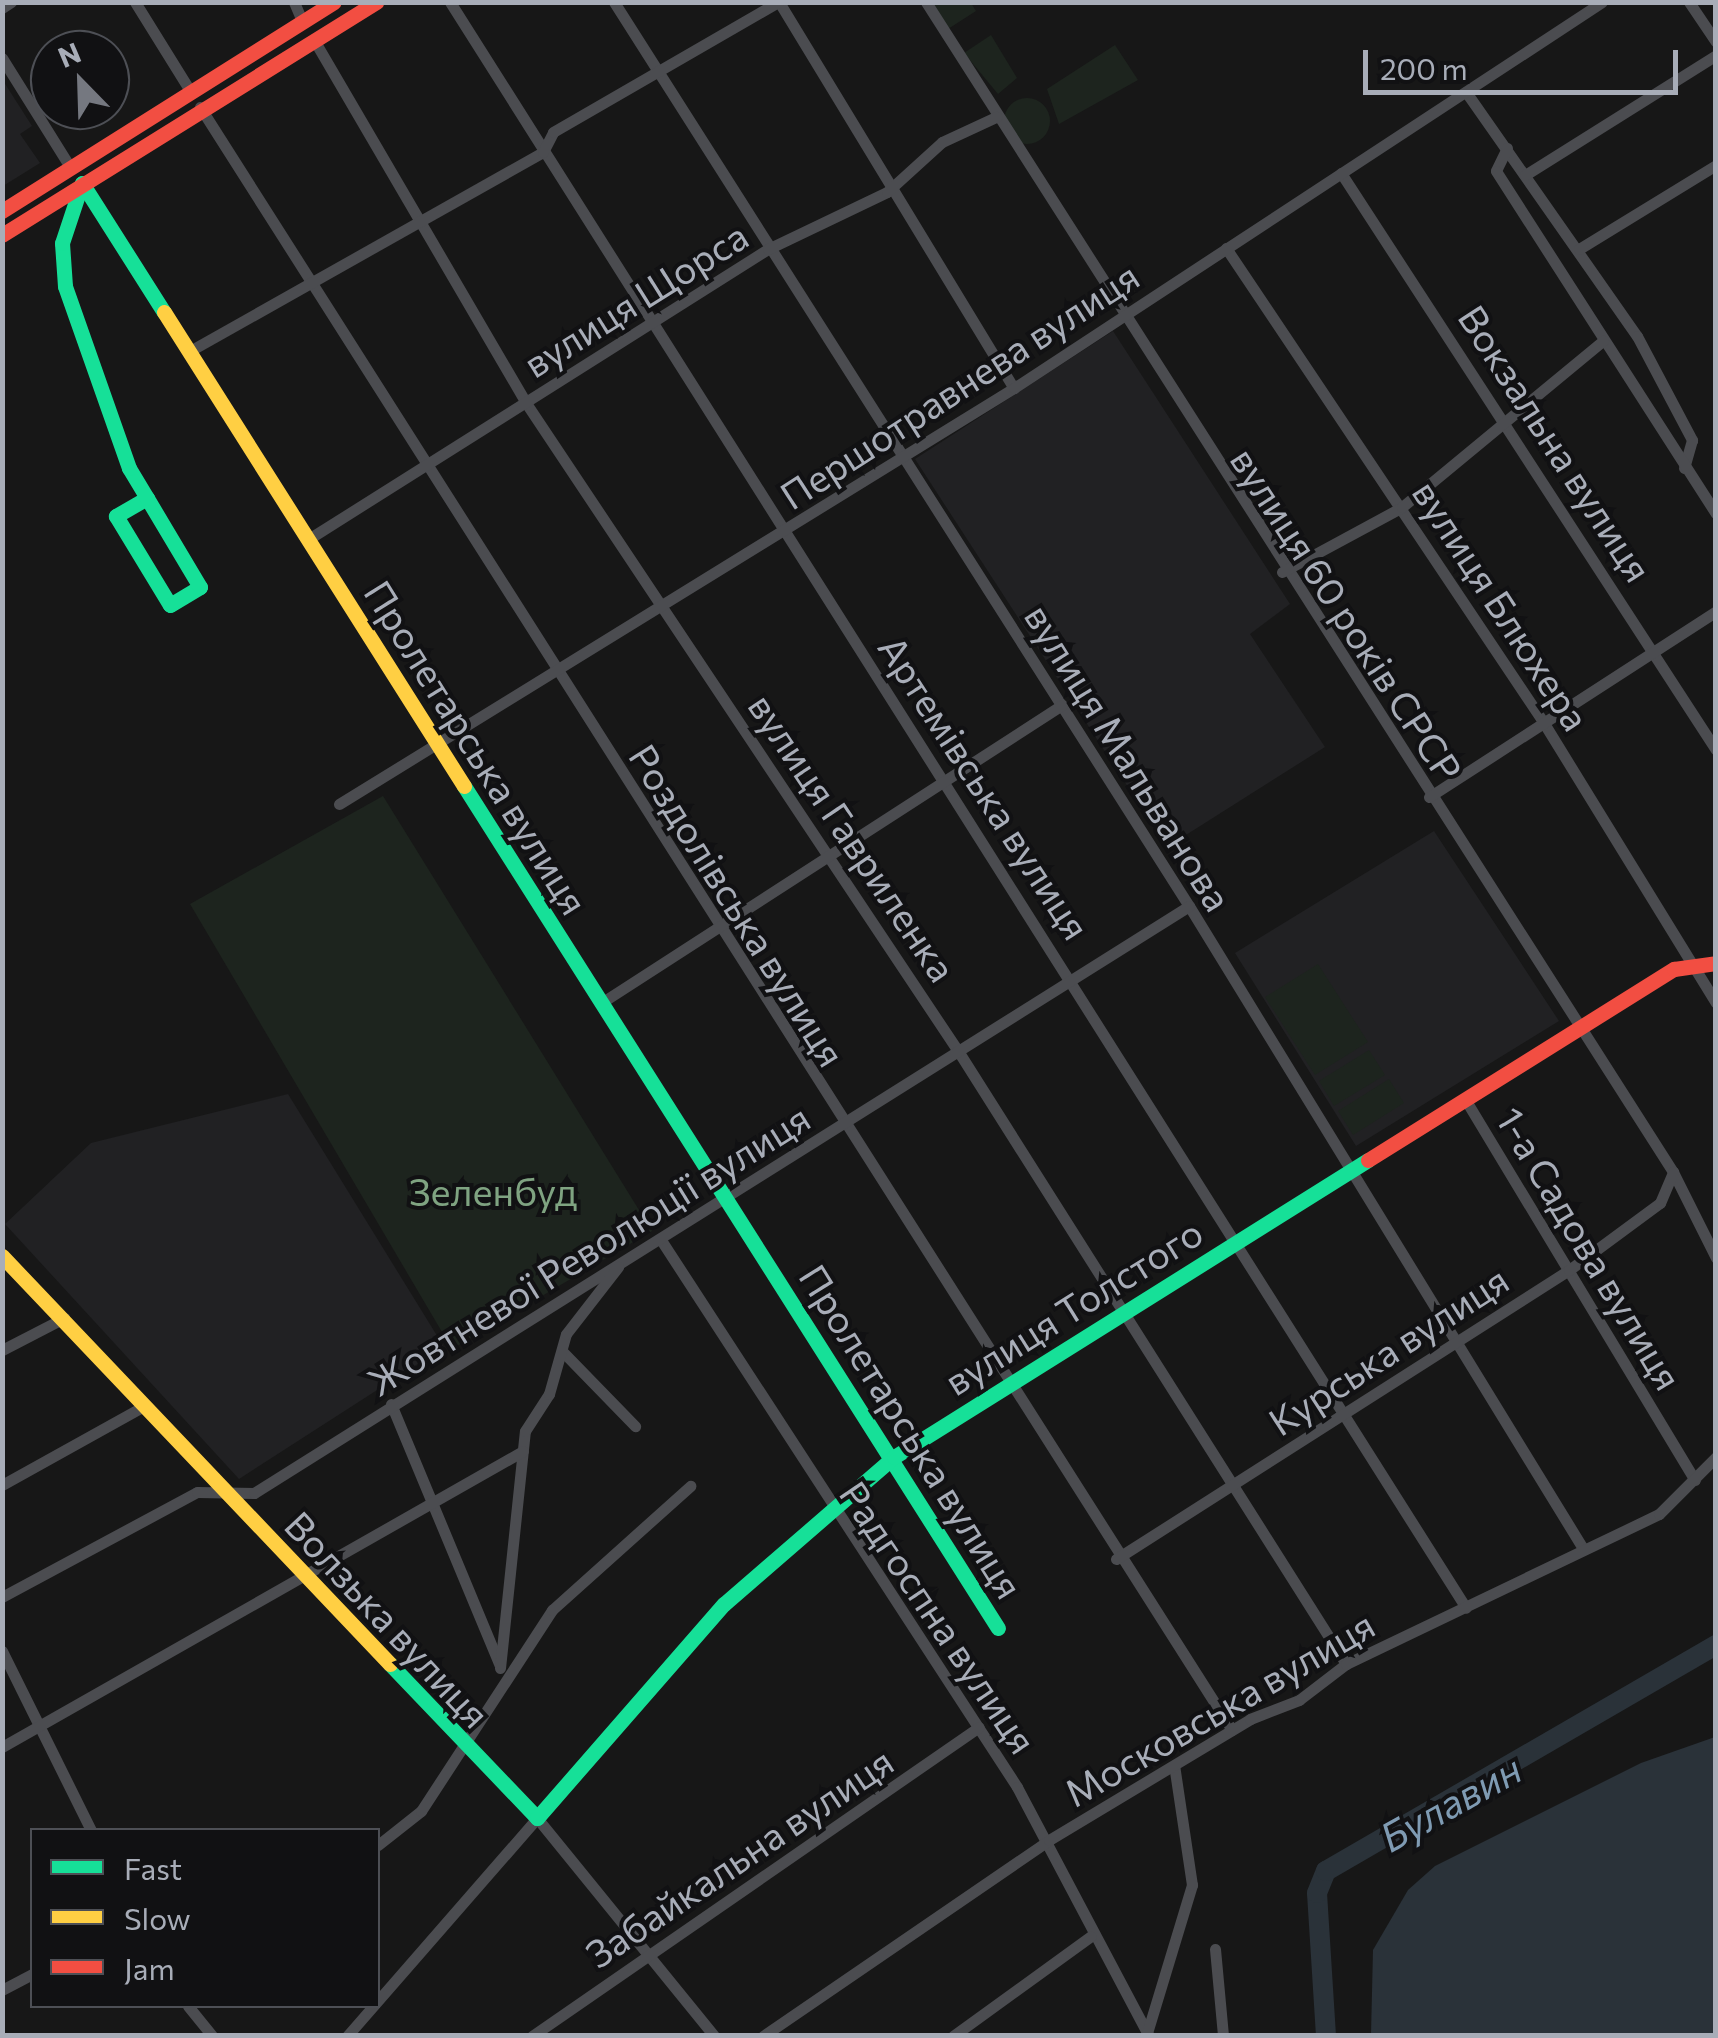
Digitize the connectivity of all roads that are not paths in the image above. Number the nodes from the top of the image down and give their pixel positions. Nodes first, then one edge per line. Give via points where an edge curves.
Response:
1 (11, 2) edge
2 (135, 2) edge
3 (294, 2) edge
4 (334, 2) edge
5 (377, 2) edge
6 (450, 2) edge
7 (614, 2) edge
8 (778, 2) edge
9 (926, 2) edge
10 (1602, 2) edge
11 (1689, 2) edge
12 (2, 8) edge
13 (302, 21) junction
14 (314, 40) junction
15 (1716, 42) edge
16 (1716, 55) edge
17 (2, 58) edge
18 (657, 72) junction
19 (189, 89) junction
20 (1466, 92) junction
21 (200, 107) junction
22 (996, 117) junction
23 (1507, 148) junction
24 (543, 152) junction
25 (1716, 165) edge
26 (70, 167) junction
27 (1341, 174) junction
28 (1526, 174) junction
29 (82, 183) junction
30 (887, 192) junction
31 (2, 211) edge
32 (425, 218) junction
33 (2, 235) edge
34 (1226, 248) junction
35 (768, 249) junction
36 (1579, 250) junction
37 (310, 283) junction
38 (1122, 316) junction
39 (652, 325) junction
40 (1603, 341) junction
41 (188, 352) junction
42 (1014, 388) junction
43 (526, 403) junction
44 (1503, 416) junction
45 (903, 456) junction
46 (426, 466) junction
47 (1684, 468) junction
48 (147, 498) junction
49 (1402, 507) junction
50 (1716, 514) edge
51 (785, 533) junction
52 (308, 540) junction
53 (1282, 572) junction
54 (664, 607) junction
55 (1716, 612) edge
56 (1653, 648) junction
57 (556, 673) junction
58 (1062, 705) junction
59 (1542, 720) junction
60 (438, 746) junction
61 (1716, 750) edge
62 (943, 783) junction
63 (1428, 797) junction
64 (339, 804) dead end
65 (830, 855) junction
66 (1189, 906) junction
67 (717, 928) junction
68 (1716, 963) edge
69 (1692, 966) junction
70 (1076, 978) junction
71 (601, 1002) junction
72 (1716, 1003) edge
73 (1576, 1031) junction
74 (960, 1054) junction
75 (1465, 1099) junction
76 (843, 1128) junction
77 (1352, 1169) junction
78 (1673, 1172) junction
79 (726, 1200) junction
80 (661, 1240) junction
81 (1238, 1241) junction
82 (2, 1256) edge
83 (1716, 1258) edge
84 (618, 1266) junction
85 (1569, 1270) junction
86 (1122, 1312) junction
87 (64, 1318) junction
88 (1454, 1344) junction
89 (2, 1350) edge
90 (562, 1351) junction
91 (1010, 1383) junction
92 (391, 1404) junction
93 (144, 1406) junction
94 (1343, 1414) junction
95 (636, 1426) dead end
96 (524, 1450) junction
97 (894, 1457) junction
98 (1716, 1458) edge
99 (1695, 1480) junction
100 (2, 1484) edge
101 (1232, 1485) junction
102 (690, 1486) dead end
103 (226, 1494) junction
104 (433, 1500) junction
105 (827, 1506) junction
106 (1584, 1550) junction
107 (1116, 1560) junction
108 (303, 1576) junction
109 (2, 1597) edge
110 (1466, 1608) junction
111 (998, 1628) dead end
112 (2, 1651) edge
113 (1346, 1664) junction
114 (502, 1672) junction
115 (979, 1727) junction
116 (39, 1728) junction
117 (1232, 1730) junction
118 (462, 1744) junction
119 (2, 1747) edge
120 (1174, 1765) junction
121 (537, 1818) junction
122 (90, 1828) edge
123 (1048, 1840) junction
124 (380, 1843) edge
125 (1091, 1936) junction
126 (1215, 1949) dead end
127 (652, 1950) junction
128 (30, 1975) edge
129 (2, 1990) edge
130 (380, 1998) edge
131 (190, 2008) edge
132 (371, 2008) edge
133 (1147, 2035) edge
134 (212, 2036) edge
135 (347, 2036) edge
136 (532, 2036) edge
137 (714, 2036) edge
138 (763, 2036) edge
139 (952, 2036) edge
140 (1223, 2036) edge

1 - 12 street
2 - 19 street
3 - 13 street
4 - 13 street
5 - 14 street
6 - 24 street, Артемівська вулиця
7 - 18 street, вулиця Мальванова
8 - 18 street
8 - 30 street
9 - 22 street, вулиця 60 років СРСР
10 - 20 street, Першотравнева вулиця
11 - 15 street
13 - 14 street
13 - 19 street
14 - 21 street
14 - 32 street, вулиця Гавриленка
16 - 28 street
17 - 26 street
18 - 24 street via 553,132
18 - 35 street, вулиця Мальванова
19 - 21 street
19 - 26 street
20 - 23 street
20 - 27 street, Першотравнева вулиця
21 - 29 street
21 - 37 street, Роздолівська вулиця
22 - 30 street, вулиця Щорса via 942,142
22 - 38 street, вулиця 60 років СРСР
23 - 28 street
23 - 40 street via 1496,170
24 - 32 street
24 - 39 street, Артемівська вулиця
25 - 36 street
26 - 29 street, Пролетарська вулиця
26 - 31 street
27 - 34 street, Першотравнева вулиця
27 - 44 street, Вокзальна вулиця
28 - 36 street
29 - 33 street
29 - 41 street, Пролетарська вулиця
29 - 48 street via 62,244 65,286
30 - 35 street, вулиця Щорса
30 - 42 street
32 - 37 street
32 - 43 street, вулиця Гавриленка
34 - 38 street, Першотравнева вулиця
34 - 49 street, вулиця Блюхера
35 - 39 street, вулиця Щорса
35 - 45 street, вулиця Мальванова
36 - 47 street via 1678,409 1692,440
37 - 41 street
37 - 46 street, Роздолівська вулиця
38 - 42 street, Першотравнева вулиця
38 - 53 street, вулиця 60 років СРСР
39 - 43 street, вулиця Щорса
39 - 51 street, Артемівська вулиця
40 - 44 street
40 - 47 street
41 - 52 street, Пролетарська вулиця
42 - 45 street, Першотравнева вулиця
43 - 46 street, вулиця Щорса
43 - 54 street, вулиця Гавриленка
44 - 49 street
44 - 56 street, Вокзальна вулиця
45 - 51 street, Першотравнева вулиця
45 - 58 street, вулиця Мальванова
46 - 52 street, вулиця Щорса
46 - 57 street, Роздолівська вулиця
47 - 50 street
48 - 48 street via 200,587 170,605 116,516
49 - 53 street
49 - 59 street, вулиця Блюхера
51 - 54 street, Першотравнева вулиця
51 - 62 street, Артемівська вулиця
52 - 60 street, Пролетарська вулиця
53 - 63 street, вулиця 60 років СРСР
54 - 57 street, Першотравнева вулиця
54 - 65 street, вулиця Гавриленка
55 - 56 street
56 - 59 street
56 - 61 street, Вокзальна вулиця
57 - 60 street, Першотравнева вулиця
57 - 67 street, Роздолівська вулиця
58 - 62 street
58 - 66 street, вулиця Мальванова
59 - 63 street
59 - 69 street, вулиця Блюхера
60 - 64 street, Першотравнева вулиця
60 - 71 street, Пролетарська вулиця
62 - 65 street
62 - 70 street, Артемівська вулиця
63 - 73 street, вулиця 60 років СРСР
65 - 67 street
65 - 74 street, вулиця Гавриленка
66 - 70 street, Жовтневої Революції вулиця
66 - 77 street, вулиця Мальванова
67 - 71 street
67 - 76 street, Роздолівська вулиця
68 - 69 street, вулиця Толстого
69 - 72 street, вулиця Блюхера
69 - 73 street, вулиця Толстого
70 - 74 street, Жовтневої Революції вулиця
70 - 81 street, Артемівська вулиця
71 - 79 street, Пролетарська вулиця
73 - 75 street, вулиця Толстого
73 - 78 street, вулиця 60 років СРСР
74 - 76 street, Жовтневої Революції вулиця
74 - 86 street, вулиця Гавриленка
75 - 77 street, вулиця Толстого
75 - 85 street, 1-а Садова вулиця
76 - 79 street, Жовтневої Революції вулиця
76 - 91 street, Роздолівська вулиця
77 - 81 street, вулиця Толстого
77 - 88 street, вулиця Мальванова
78 - 83 street, вулиця 60 років СРСР
78 - 85 street, Курська вулиця via 1660,1203
79 - 80 street, Жовтневої Революції вулиця
79 - 97 street, Пролетарська вулиця
80 - 84 street, Жовтневої Революції вулиця
80 - 105 street, Радгоспна вулиця
81 - 86 street, вулиця Толстого
81 - 94 street, Артемівська вулиця
82 - 87 street, Волзька вулиця
84 - 90 street
84 - 92 street, Жовтневої Революції вулиця
85 - 88 street, Курська вулиця
85 - 99 street, 1-а Садова вулиця
86 - 91 street, вулиця Толстого
86 - 101 street, вулиця Гавриленка
87 - 89 street
87 - 93 street, Волзька вулиця
88 - 94 street, Курська вулиця
88 - 106 street, вулиця Мальванова
90 - 95 street
90 - 96 street
91 - 97 street, вулиця Толстого
91 - 107 street, Роздолівська вулиця
92 - 103 street, Жовтневої Революції вулиця via 254,1494
92 - 104 street
93 - 100 street
93 - 103 street, Волзька вулиця
94 - 101 street, Курська вулиця
94 - 110 street, Артемівська вулиця
96 - 104 street
96 - 114 street
97 - 105 street, вулиця Толстого
97 - 111 street, Пролетарська вулиця
98 - 99 street, Московська вулиця
99 - 106 street, Московська вулиця via 1660,1514
101 - 107 street, Курська вулиця
101 - 113 street, вулиця Гавриленка
102 - 114 street via 552,1610
103 - 108 street, Волзька вулиця
103 - 109 street, Жовтневої Революції вулиця via 197,1492
104 - 108 street
104 - 114 street
105 - 115 street, Радгоспна вулиця
105 - 121 street, вулиця Толстого via 724,1604
106 - 110 street, Московська вулиця
107 - 117 street, Роздолівська вулиця via 1190,1655
108 - 116 street
108 - 118 street, Волзька вулиця
110 - 113 street, Московська вулиця
112 - 116 street
113 - 117 street, Московська вулиця via 1299,1700
114 - 118 street
115 - 123 street, Радгоспна вулиця
115 - 127 street, Забайкальна вулиця
116 - 119 street
116 - 122 street
117 - 120 street, Московська вулиця
118 - 121 street, Волзька вулиця
118 - 124 street via 420,1811
120 - 123 street, Московська вулиця
120 - 133 street via 1192,1885
121 - 127 street, Волзька вулиця
121 - 130 street, вулиця Толстого
123 - 125 street, Радгоспна вулиця
123 - 138 street, Московська вулиця
125 - 133 street, Радгоспна вулиця
125 - 139 street
126 - 140 street
127 - 136 street, Забайкальна вулиця
127 - 137 street, Волзька вулиця
128 - 129 street
131 - 134 street
132 - 135 street, вулиця Толстого

